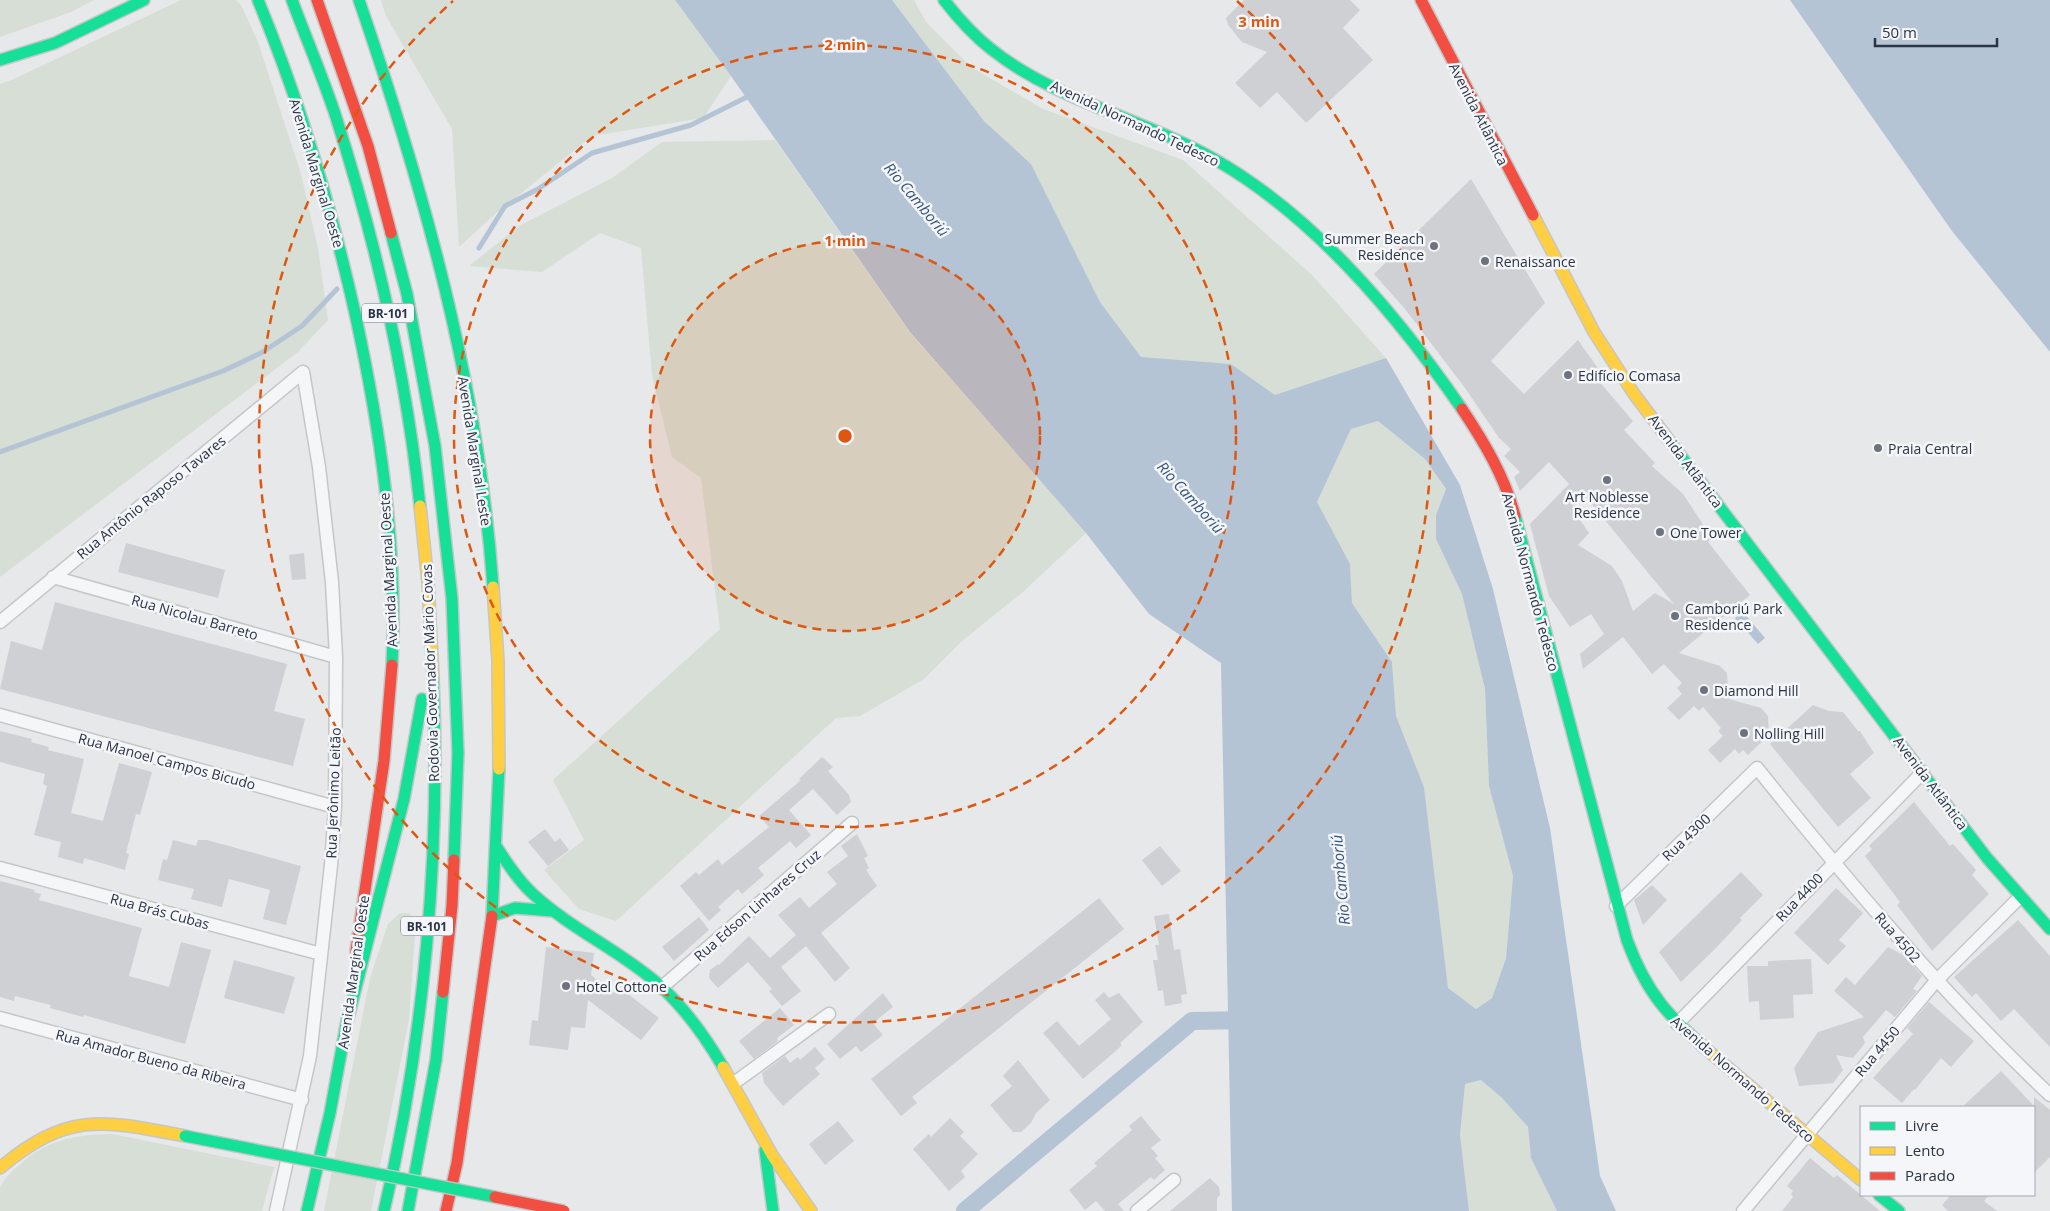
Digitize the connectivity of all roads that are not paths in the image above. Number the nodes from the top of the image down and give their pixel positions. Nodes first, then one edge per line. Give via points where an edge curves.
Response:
1 (144, 0) edge
2 (258, 0) edge
3 (292, 0) edge
4 (317, 0) edge
5 (359, 0) edge
6 (944, 0) edge
7 (1421, 0) edge
8 (0, 60) edge
9 (303, 372) joint
10 (53, 577) junction
11 (0, 622) edge
12 (431, 638) junction
13 (336, 657) junction
14 (0, 715) edge
15 (1757, 768) joint
16 (1922, 772) junction
17 (335, 807) junction
18 (852, 823) dead end
19 (496, 846) junction
20 (1832, 862) junction
21 (0, 868) edge
22 (2020, 897) junction
23 (1616, 906) junction
24 (552, 911) junction
25 (492, 916) junction
26 (2050, 928) edge
27 (321, 954) junction
28 (1936, 981) junction
29 (661, 988) junction
30 (829, 1014) dead end
31 (0, 1018) edge
32 (1677, 1024) junction
33 (346, 1030) junction
34 (734, 1084) junction
35 (2050, 1096) edge
36 (302, 1100) junction
37 (762, 1135) junction
38 (1806, 1135) junction
39 (0, 1168) edge
40 (1860, 1179) edge
41 (1174, 1180) dead end
42 (1880, 1196) edge
43 (276, 1211) edge
44 (307, 1211) edge
45 (384, 1211) edge
46 (408, 1211) edge
47 (446, 1211) edge
48 (564, 1211) edge
49 (773, 1211) edge
50 (796, 1211) edge
51 (805, 1211) edge
52 (811, 1211) edge
53 (1137, 1211) edge
54 (1742, 1211) edge
55 (1899, 1211) edge

1 - 8 main road via 58,40
2 - 33 main road, Avenida Marginal Oeste via 311,145 341,254 378,431 386,507 392,587 390,703
3 - 12 main road, Rodovia Governador Mário Covas / BR-101 via 353,172 388,313 412,446
4 - 46 main road, Rodovia Governador Mário Covas / BR-101 via 368,146 404,283 434,442 454,614 457,794 450,944 433,1083
5 - 19 main road, Avenida Marginal Leste via 431,225 472,420 488,540 496,650 499,755
6 - 23 main road, Avenida Normando Tedesco via 974,37 1025,71 1194,148 1264,192 1346,265 1455,398 1494,460 1511,500
7 - 16 main road, Avenida Atlântica via 1589,323 1634,394
9 - 10 street, Rua Antônio Raposo Tavares
9 - 13 street, Rua Jerônimo Leitão via 326,520
10 - 11 street, Rua Antônio Raposo Tavares
10 - 13 street, Rua Nicolau Barreto
12 - 33 main road via 412,762
12 - 45 main road, Rodovia Governador Mário Covas / BR-101 via 434,784 429,906 416,1036
13 - 17 street, Rua Jerônimo Leitão
14 - 17 street, Rua Manoel Campos Bicudo
15 - 20 street, Rua 4502
15 - 23 street, Rua 4300
16 - 20 street, Rua 4400
16 - 22 main road, Avenida Atlântica
17 - 27 street, Rua Jerônimo Leitão
18 - 29 street, Rua Edson Linhares Cruz
19 - 24 main road via 516,877
19 - 25 main road, Avenida Marginal Leste
20 - 28 street, Rua 4502
20 - 32 street, Rua 4400
21 - 27 street, Rua Brás Cubas
22 - 26 main road, Avenida Atlântica
22 - 28 street, Rua 4450
23 - 32 main road, Avenida Normando Tedesco via 1640,974
24 - 25 main road via 515,908
24 - 29 main road
25 - 47 main road, Avenida Marginal Leste via 458,1154
27 - 36 street, Rua Jerônimo Leitão
28 - 35 street, Rua 4502
28 - 38 street, Rua 4450
29 - 34 main road via 690,1016
30 - 34 street
31 - 36 street, Rua Amador Bueno da Ribeira
32 - 38 main road, Avenida Normando Tedesco
33 - 44 main road, Avenida Marginal Oeste
34 - 37 main road
36 - 43 street, Rua Jerônimo Leitão
37 - 49 main road
37 - 52 main road via 782,1171
38 - 40 main road, Avenida Normando Tedesco
38 - 54 street, Rua 4450
39 - 48 main road, bridge via 39,1138 92,1123 125,1124
41 - 53 street
42 - 55 main road
50 - 51 main road

